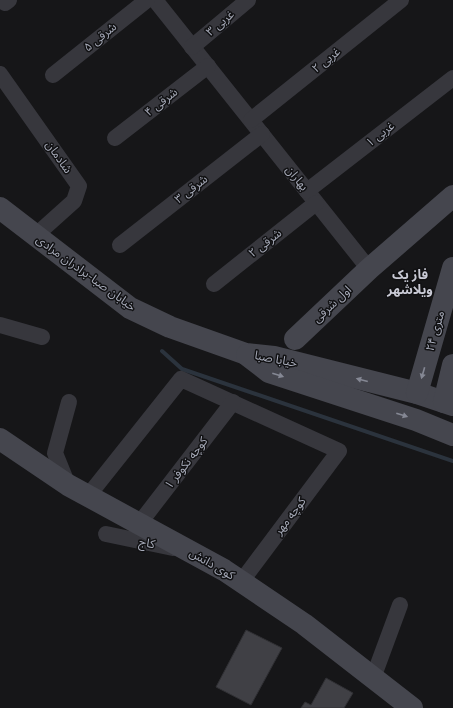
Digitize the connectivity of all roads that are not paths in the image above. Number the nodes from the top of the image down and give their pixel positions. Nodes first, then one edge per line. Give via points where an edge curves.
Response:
1 (147, 0) edge
2 (155, 0) edge
3 (248, 0) edge
4 (401, 0) edge
5 (192, 46) junction
6 (208, 66) junction
7 (0, 74) edge
8 (53, 74) dead end
9 (453, 78) edge
10 (251, 120) junction
11 (262, 134) junction
12 (115, 138) dead end
13 (453, 196) edge
14 (312, 197) junction
15 (0, 208) edge
16 (35, 236) junction
17 (120, 245) dead end
18 (453, 268) edge
19 (369, 269) junction
20 (214, 284) dead end
21 (0, 325) edge
22 (42, 336) dead end
23 (295, 339) dead end
24 (246, 354) junction
25 (453, 365) edge
26 (417, 393) junction
27 (69, 402) dead end
28 (233, 402) junction
29 (448, 404) edge
30 (453, 435) edge
31 (0, 439) edge
32 (68, 486) junction
33 (88, 496) junction
34 (139, 524) junction
35 (106, 534) dead end
36 (188, 551) junction
37 (241, 582) junction
38 (400, 605) dead end
39 (373, 678) junction
40 (412, 708) edge

1 - 8 street, ۵ شرقی
2 - 5 street, بهاران
3 - 5 street, ۳ غربی
4 - 10 street, ۲ غربی
5 - 6 street, بهاران
6 - 10 street, بهاران
6 - 12 street, ۴ شرقی
7 - 16 street, شادمان via 79,186 74,201
9 - 14 street, ۱ غربی
10 - 11 street, بهاران
11 - 14 street, بهاران
11 - 17 street, ۳ شرقی
13 - 19 street
14 - 19 street, بهاران
14 - 20 street, ۲ شرقی
15 - 16 street, خیابان صبا-برادران مرادی
16 - 24 street, خیابان صبا-برادران مرادی via 130,308 170,327
18 -> 26 street, ۲۴ متری
19 - 23 street, اول شرقی
21 - 22 street
26 -> 24 street, خیابا صبا via 274,357
24 -> 30 street, خیابا صبا via 269,372 416,420
25 - 29 street
26 - 29 street, خیابا صبا
27 - 32 street via 55,453
28 - 33 street via 181,379
28 - 34 street, کوچه نکوفر ۱
28 - 37 street, کوچه مهر via 339,451
31 - 32 street, کوی دانش
32 - 33 street, کوی دانش
33 - 34 street, کوی دانش
34 - 36 street, کوی دانش
35 - 36 street, کاج
36 - 37 street, کوی دانش
37 - 39 street, کوی دانش via 304,624
38 - 39 street
39 - 40 street, کوی دانش

